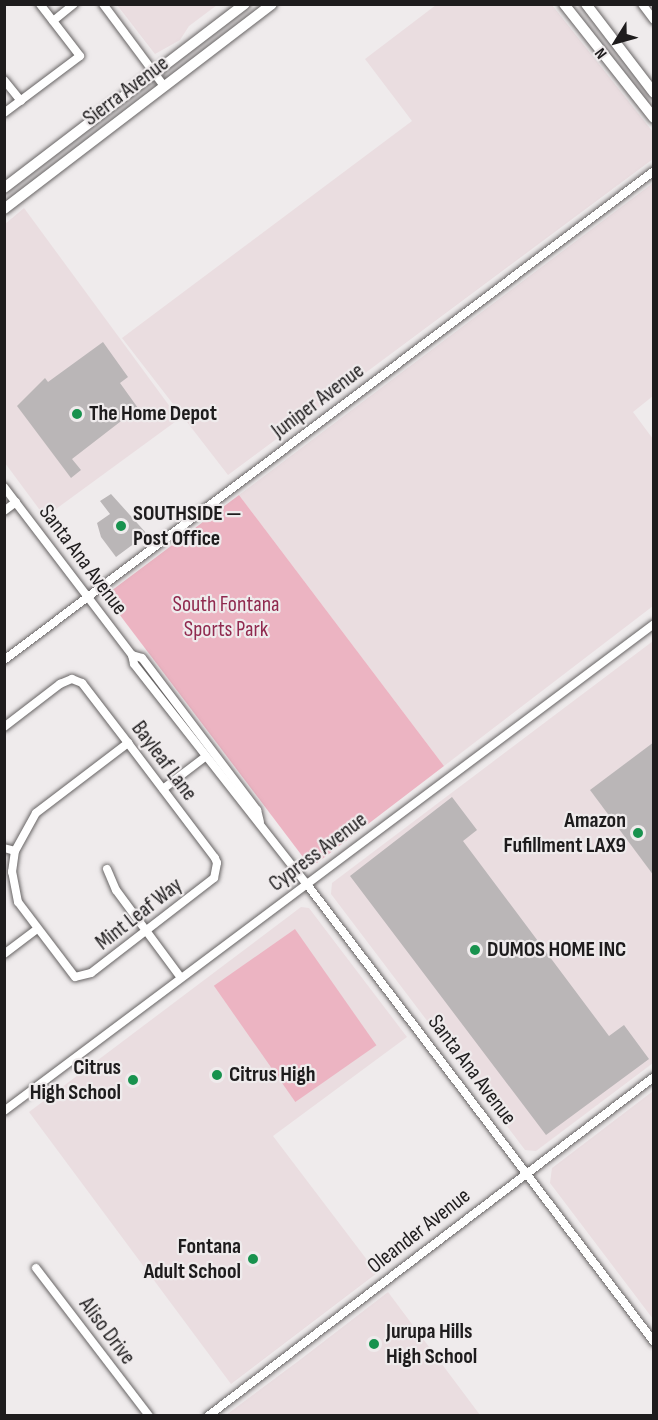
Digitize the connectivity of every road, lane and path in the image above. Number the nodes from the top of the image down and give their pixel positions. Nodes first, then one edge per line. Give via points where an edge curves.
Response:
1 (40, 4) edge
2 (74, 4) edge
3 (103, 4) edge
4 (245, 4) edge
5 (260, 4) edge
6 (272, 4) edge
7 (564, 4) edge
8 (586, 4) edge
9 (642, 4) edge
10 (654, 20) edge
11 (53, 21) junction
12 (215, 48) junction
13 (154, 72) junction
14 (4, 80) edge
15 (164, 86) junction
16 (654, 93) edge
17 (21, 101) junction
18 (4, 113) edge
19 (654, 118) edge
20 (654, 171) edge
21 (4, 188) edge
22 (4, 209) edge
23 (4, 487) edge
24 (16, 502) junction
25 (4, 511) edge
26 (88, 597) junction
27 (654, 624) edge
28 (132, 655) junction
29 (4, 660) edge
30 (4, 727) edge
31 (128, 743) junction
32 (206, 758) junction
33 (163, 789) junction
34 (260, 822) junction
35 (4, 848) edge
36 (15, 850) junction
37 (107, 869) dead end
38 (219, 871) joint
39 (306, 883) junction
40 (36, 930) junction
41 (147, 932) junction
42 (4, 954) edge
43 (182, 978) junction
44 (654, 1077) edge
45 (4, 1110) edge
46 (527, 1171) junction
47 (36, 1268) dead end
48 (654, 1342) edge
49 (148, 1416) edge
50 (208, 1416) edge

1 - 11 street
2 - 11 street
3 - 13 street
4 - 13 main road, Sierra Avenue
5 - 12 main road via 231,28
6 - 12 main road, Sierra Avenue
7 - 19 main road
8 - 16 main road
9 - 10 street
11 - 17 street via 80,56
12 - 15 main road, Sierra Avenue
13 - 15 street
13 - 21 main road, Sierra Avenue
14 - 17 street
15 - 22 main road, Sierra Avenue
17 - 18 street
20 - 26 street, Juniper Avenue
23 - 24 street, Santa Ana Avenue
24 - 25 street
24 - 26 street, Santa Ana Avenue
26 - 28 street, Santa Ana Avenue
26 - 29 street, Juniper Avenue
27 - 39 street, Cypress Avenue
28 - 32 street, Santa Ana Avenue via 134,664
28 - 34 street, Santa Ana Avenue via 142,658 249,799
30 - 31 street, Bayleaf Lane via 72,679 82,683
31 - 33 street, Bayleaf Lane
31 - 36 street via 36,813
32 - 33 street
32 - 34 street, Santa Ana Avenue
33 - 38 street, Bayleaf Lane via 215,858
34 - 39 street, Santa Ana Avenue
35 - 36 street
36 - 40 street via 14,891
37 - 41 street via 110,881
38 - 41 street, Mint Leaf Way
39 - 43 street, Cypress Avenue
39 - 46 street, Santa Ana Avenue
40 - 41 street, Mint Leaf Way via 75,977 91,974
40 - 42 street
41 - 43 street
43 - 45 street, Cypress Avenue
44 - 46 street, Oleander Avenue
46 - 48 street, Santa Ana Avenue
46 - 50 street, Oleander Avenue
47 - 49 street, Aliso Drive

